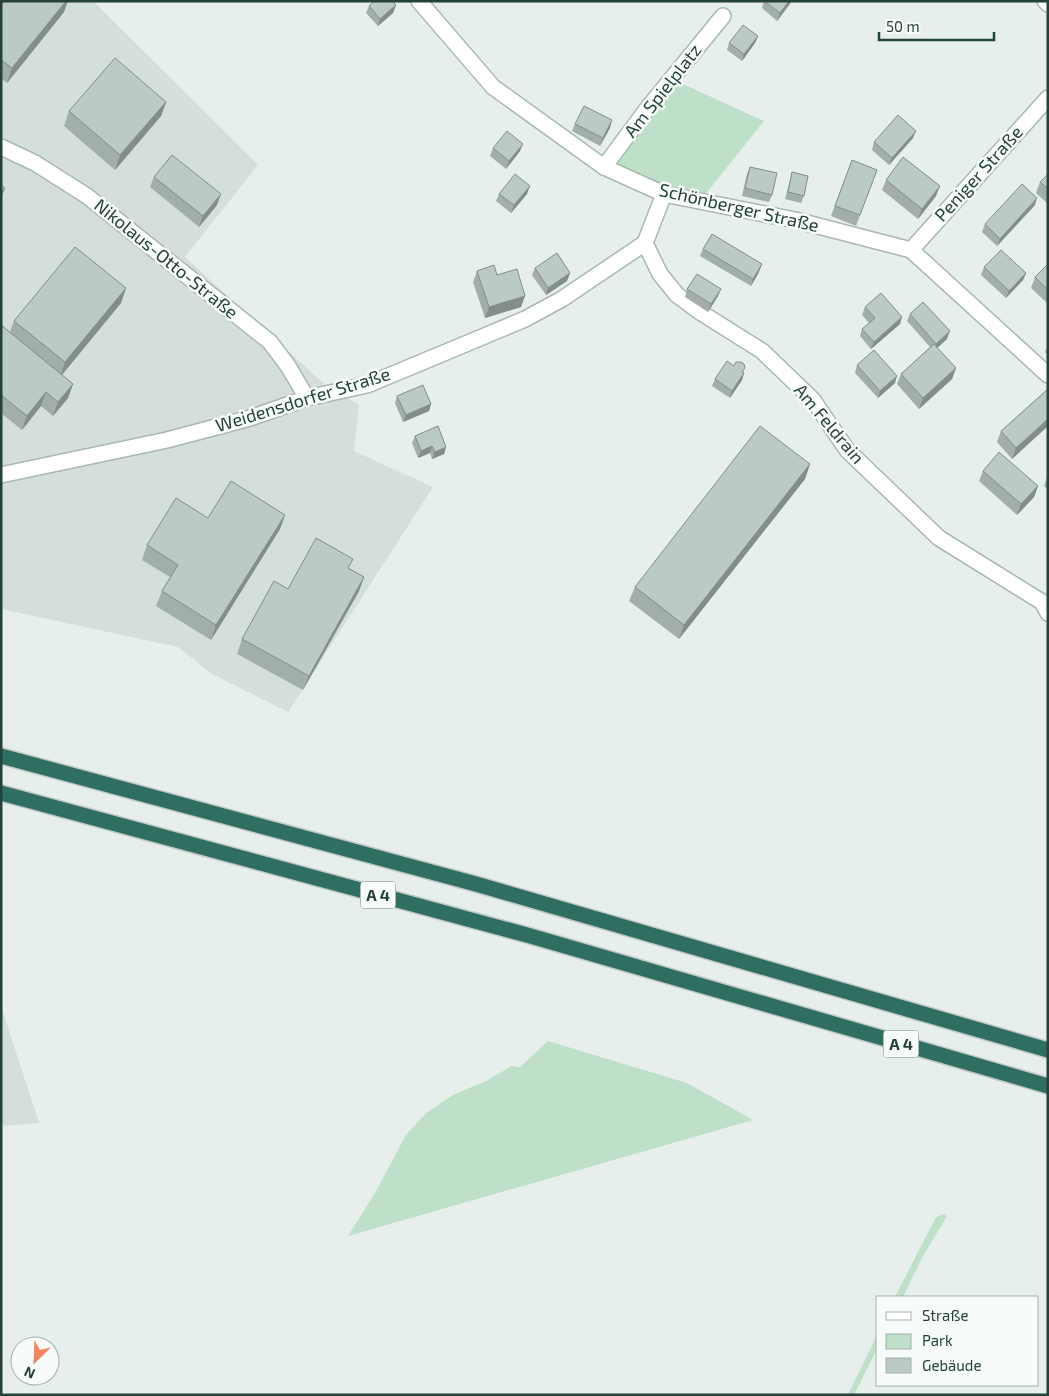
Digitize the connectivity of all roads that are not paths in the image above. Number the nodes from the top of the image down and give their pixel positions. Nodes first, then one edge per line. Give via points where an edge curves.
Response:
1 (419, 1) edge
2 (1045, 1) edge
3 (1048, 4) edge
4 (723, 16) dead end
5 (1048, 98) edge
6 (1, 146) edge
7 (604, 167) junction
8 (664, 194) junction
9 (645, 243) junction
10 (910, 250) junction
11 (1048, 375) edge
12 (307, 398) junction
13 (1, 475) edge
14 (1048, 613) edge
15 (1, 756) edge
16 (1, 793) edge
17 (1048, 1050) edge
18 (1048, 1086) edge

1 - 7 street, Schönberger Straße via 493,87
2 - 3 street
4 - 7 street, Am Spielplatz
5 - 10 street, Peniger Straße
6 - 12 street, Nikolaus-Otto-Straße via 35,163 86,196 270,342
7 - 8 street, Schönberger Straße
8 - 9 street
8 - 10 street, Schönberger Straße via 796,220
9 - 12 street, Weidensdorfer Straße via 562,299 525,319 367,385
9 - 14 street, Am Feldrain via 660,274 678,295 762,351 813,400 847,450 939,538 1042,602
10 - 11 street, Schönberger Straße
12 - 13 street, Weidensdorfer Straße via 250,418 167,440
15 - 17 highway, A 4 via 476,884
16 - 18 highway, A 4 via 527,935

